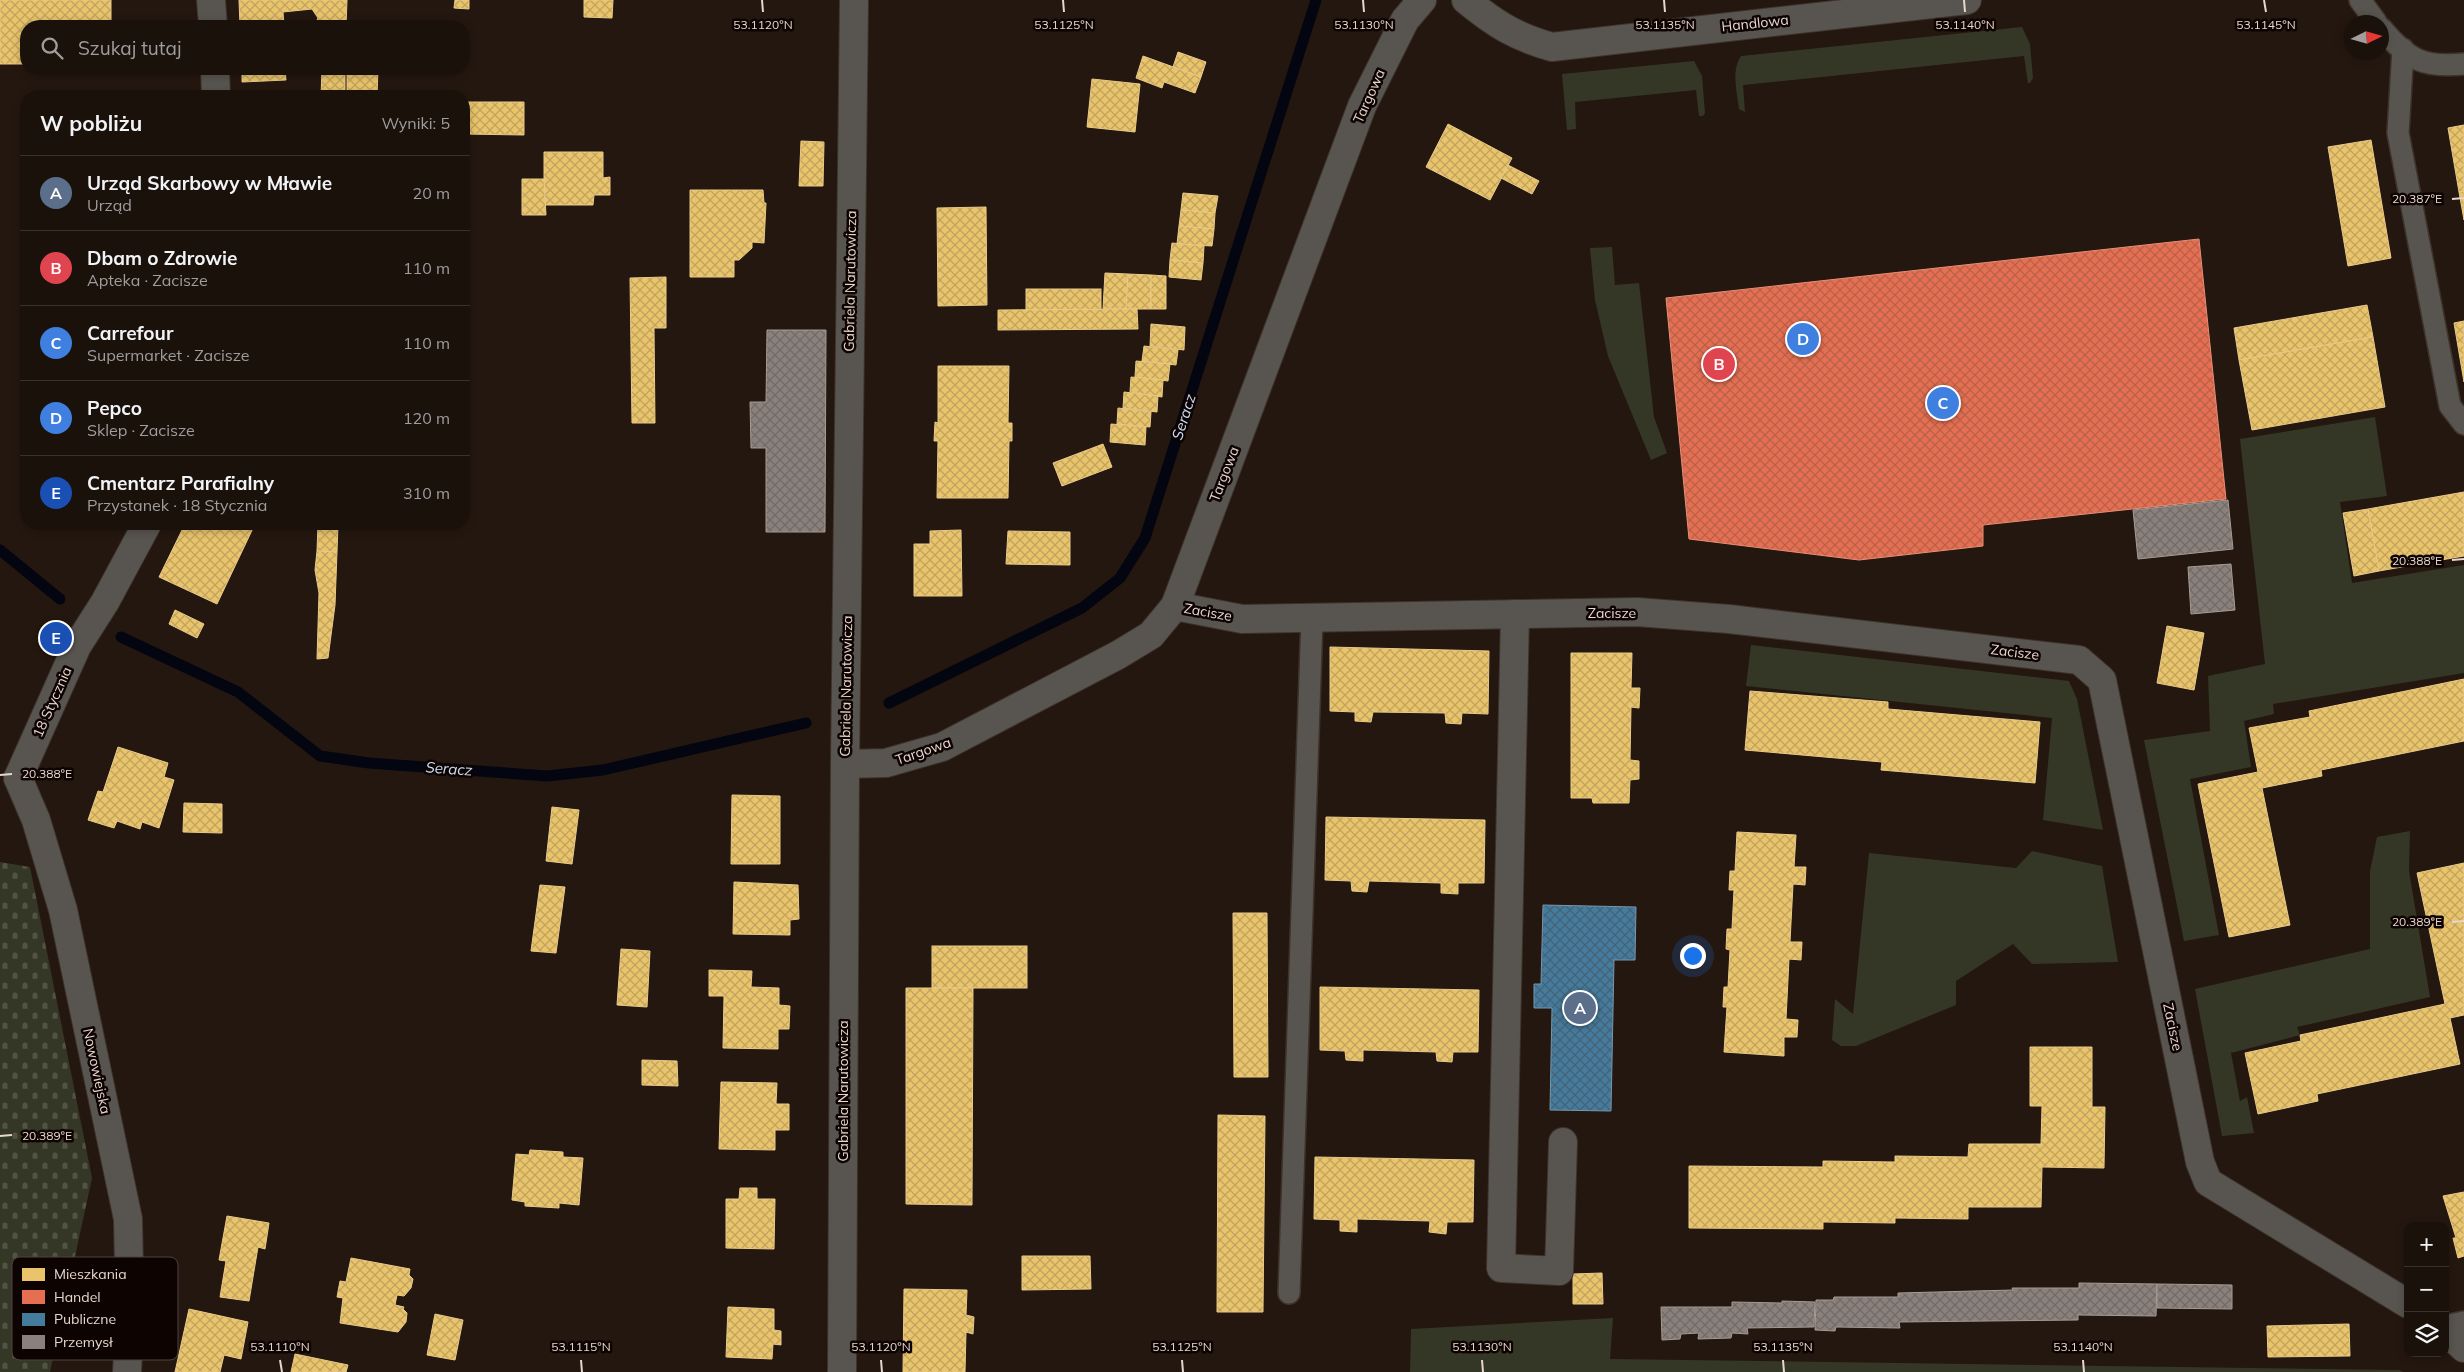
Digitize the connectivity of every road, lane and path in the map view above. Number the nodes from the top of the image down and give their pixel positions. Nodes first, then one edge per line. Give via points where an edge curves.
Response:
1 (212, 0) edge
2 (854, 0) edge
3 (1422, 0) edge
4 (1466, 0) edge
5 (1968, 0) edge
6 (2360, 0) edge
7 (2371, 15) edge
8 (213, 20) edge
9 (2389, 36) edge
10 (2403, 49) junction
11 (2464, 64) edge
12 (215, 75) edge
13 (216, 90) edge
14 (2464, 424) edge
15 (144, 530) edge
16 (1175, 606) junction
17 (1515, 614) junction
18 (1312, 618) junction
19 (845, 764) junction
20 (9, 781) edge
21 (1563, 1142) dead end
22 (129, 1257) edge
23 (1290, 1293) dead end
24 (2404, 1302) edge
25 (2464, 1322) edge
26 (2449, 1325) edge
27 (2449, 1334) edge
28 (2464, 1348) edge
29 (842, 1372) edge

1 - 8 street
2 - 19 street, Gabriela Narutowicza
3 - 16 street, Targowa via 1405,20 1362,106
4 - 5 street, Handlowa via 1522,38 1552,47
6 - 7 lane
9 - 10 lane
10 - 11 lane via 2421,62 2439,66
10 - 14 lane via 2398,133 2450,406
12 - 13 street
15 - 20 street, 18 Stycznia via 77,646
16 - 18 street, Zacisze via 1242,618
16 - 19 street, Targowa via 1151,635 1118,655 942,747 886,763
17 - 18 street, Zacisze
17 - 21 street via 1501,1268 1559,1271
17 - 24 street, Zacisze via 1637,612 1720,618 2079,660 2102,680 2200,1162 2208,1182
18 - 23 lane
19 - 29 street, Gabriela Narutowicza
20 - 22 street, Nowowiejska via 36,820 63,910 128,1219
25 - 26 lane
27 - 28 street

